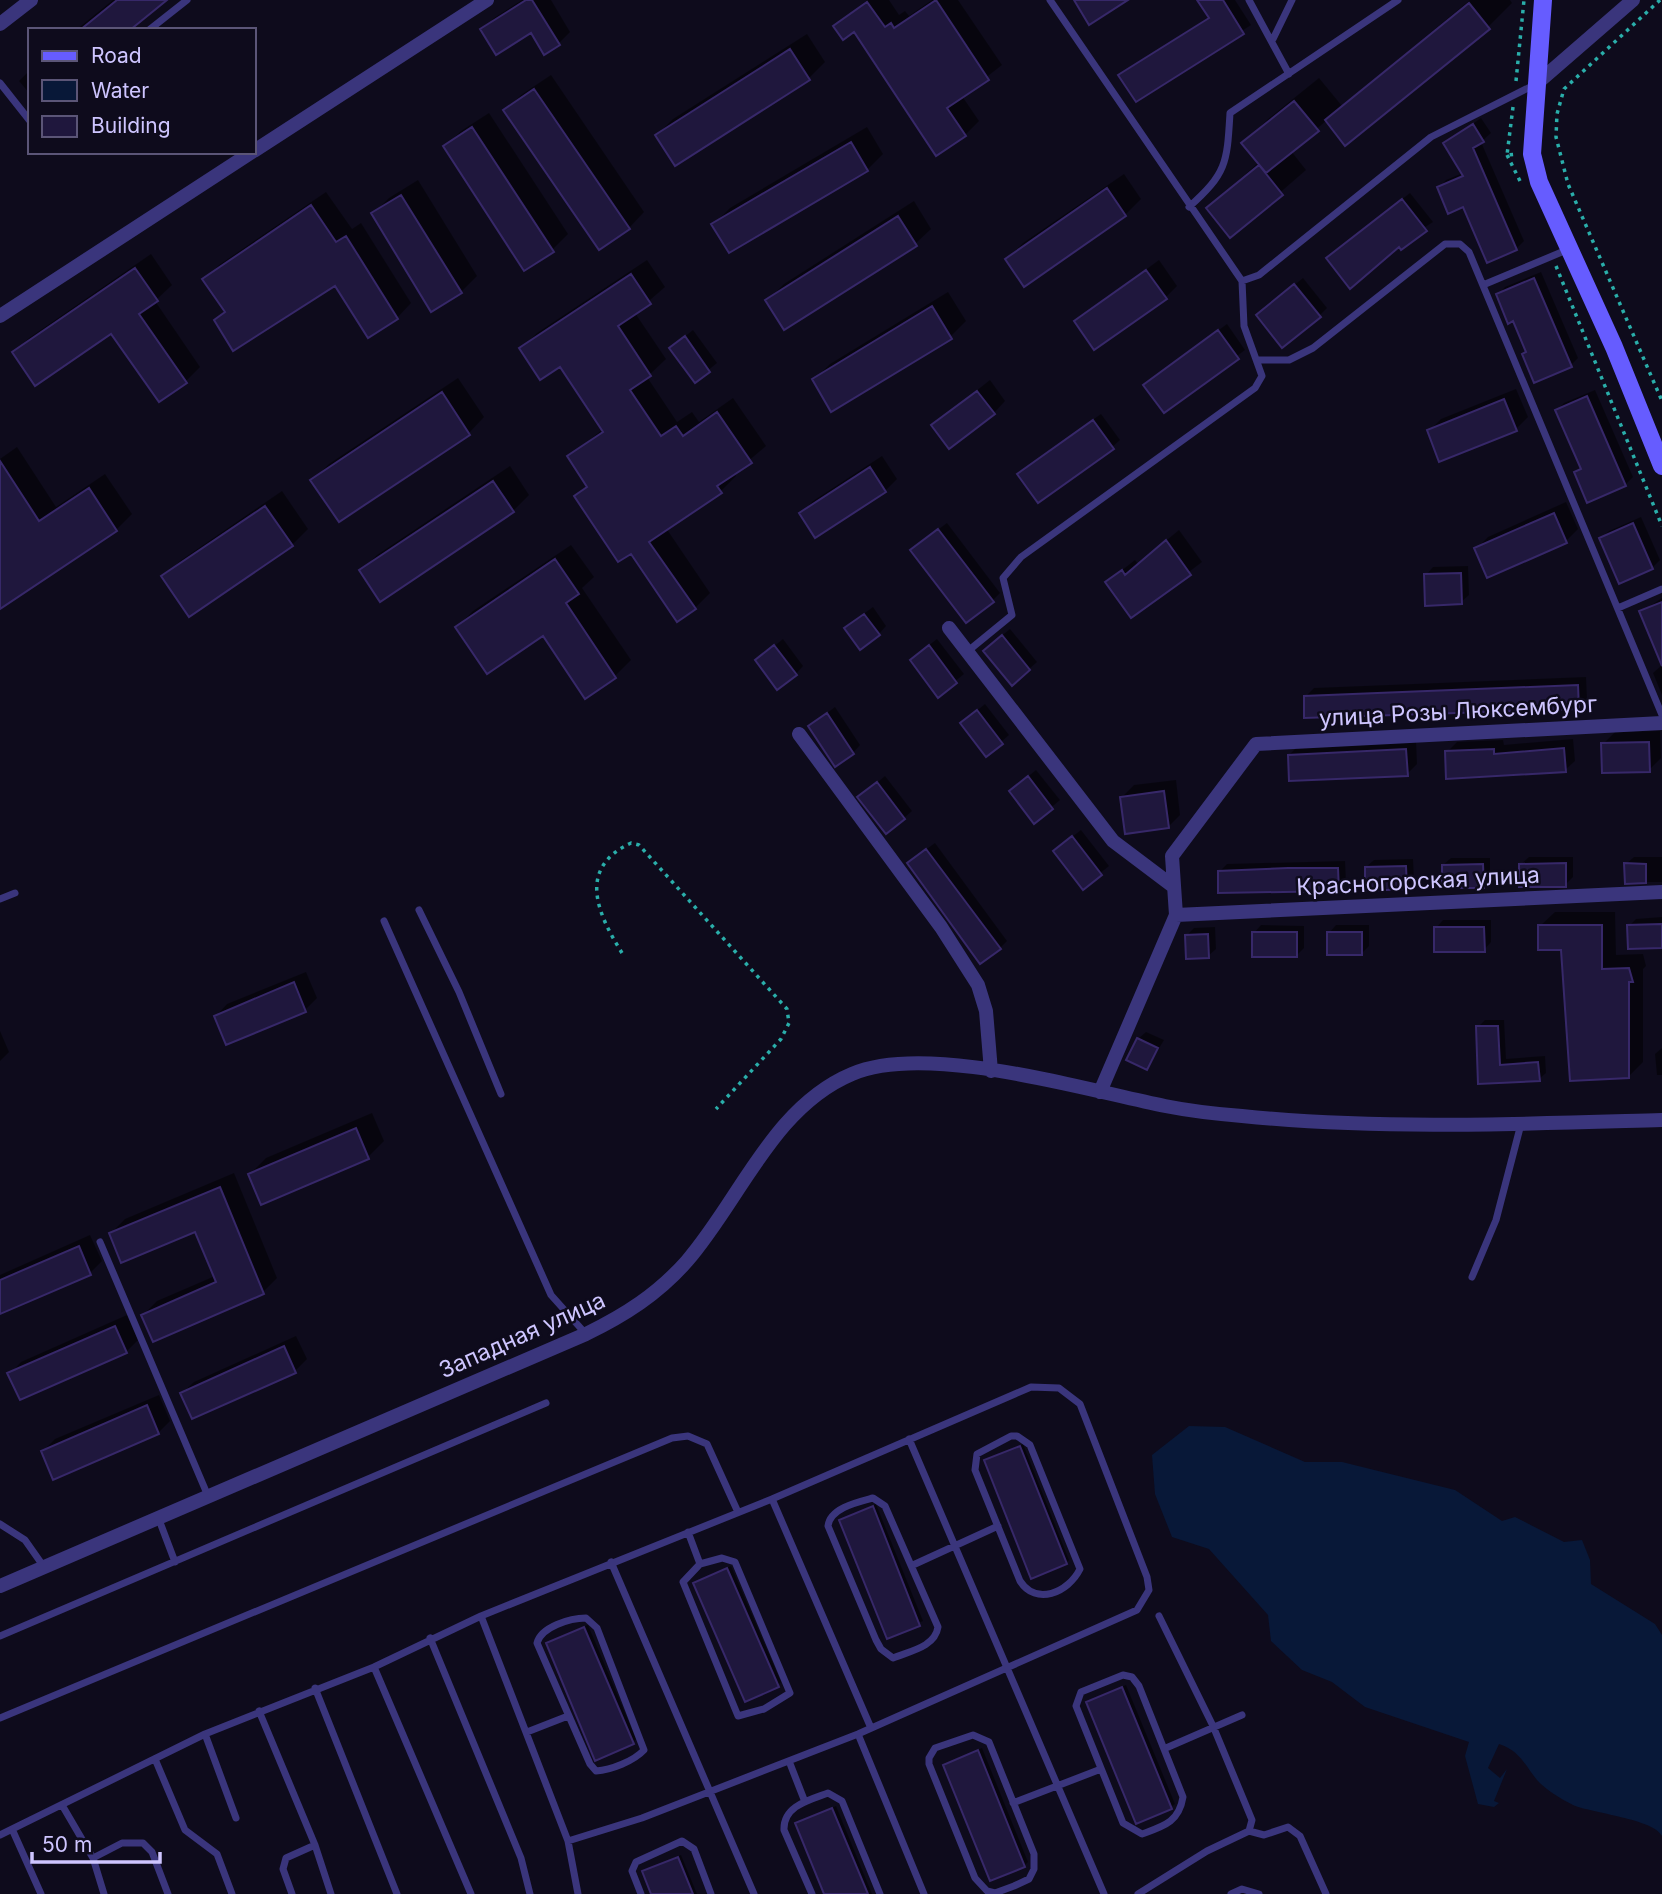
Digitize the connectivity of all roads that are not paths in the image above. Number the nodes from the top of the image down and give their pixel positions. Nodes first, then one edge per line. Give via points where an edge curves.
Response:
1 (31, 0) edge
2 (187, 0) edge
3 (487, 0) edge
4 (1051, 0) edge
5 (1249, 0) edge
6 (1292, 0) edge
7 (1398, 0) edge
8 (1543, 0) edge
9 (1633, 0) edge
10 (0, 24) edge
11 (152, 28) edge
12 (1273, 39) junction
13 (1289, 74) junction
14 (0, 83) edge
15 (1535, 85) junction
16 (28, 118) edge
17 (256, 150) edge
18 (250, 154) edge
19 (1189, 207) junction
20 (1569, 249) junction
21 (1242, 281) junction
22 (1483, 285) junction
23 (0, 316) edge
24 (1258, 360) junction
25 (1662, 466) edge
26 (1662, 589) edge
27 (1618, 608) junction
28 (949, 628) dead end
29 (967, 652) junction
30 (1662, 715) edge
31 (1662, 723) edge
32 (799, 734) dead end
33 (1174, 887) junction
34 (1662, 892) edge
35 (15, 893) dead end
36 (0, 899) edge
37 (419, 910) dead end
38 (1176, 915) junction
39 (384, 921) dead end
40 (991, 1071) junction
41 (1100, 1092) junction
42 (501, 1094) dead end
43 (1662, 1120) edge
44 (1521, 1124) junction
45 (100, 1242) dead end
46 (1472, 1277) dead end
47 (586, 1334) junction
48 (546, 1403) dead end
49 (909, 1439) junction
50 (208, 1496) junction
51 (772, 1499) junction
52 (737, 1510) junction
53 (158, 1517) junction
54 (0, 1524) edge
55 (998, 1526) junction
56 (688, 1532) junction
57 (956, 1544) junction
58 (175, 1562) junction
59 (611, 1562) junction
60 (701, 1564) junction
61 (913, 1565) junction
62 (44, 1567) junction
63 (0, 1586) edge
64 (481, 1616) junction
65 (1159, 1616) dead end
66 (0, 1636) edge
67 (430, 1638) junction
68 (1008, 1666) junction
69 (374, 1667) junction
70 (315, 1688) junction
71 (259, 1711) junction
72 (1242, 1715) dead end
73 (568, 1716) junction
74 (0, 1718) edge
75 (1213, 1726) junction
76 (871, 1728) junction
77 (527, 1732) junction
78 (205, 1734) junction
79 (858, 1734) junction
80 (1166, 1748) junction
81 (155, 1759) junction
82 (789, 1761) junction
83 (1101, 1769) junction
84 (1055, 1785) junction
85 (710, 1790) junction
86 (805, 1802) junction
87 (1013, 1803) junction
88 (62, 1805) junction
89 (236, 1818) dead end
90 (12, 1829) junction
91 (1250, 1830) junction
92 (0, 1835) edge
93 (568, 1841) junction
94 (315, 1845) junction
95 (93, 1858) junction
96 (41, 1894) edge
97 (104, 1894) edge
98 (168, 1894) edge
99 (232, 1894) edge
100 (292, 1894) edge
101 (331, 1894) edge
102 (397, 1894) edge
103 (471, 1894) edge
104 (530, 1894) edge
105 (578, 1894) edge
106 (640, 1894) edge
107 (711, 1894) edge
108 (754, 1894) edge
109 (812, 1894) edge
110 (880, 1894) edge
111 (924, 1894) edge
112 (1104, 1894) edge
113 (1138, 1894) edge
114 (1231, 1894) edge
115 (1259, 1894) edge
116 (1326, 1894) edge

1 - 10 street
2 - 11 lane
3 - 17 street
4 - 19 lane
5 - 12 lane
6 - 12 lane
7 - 13 lane
8 - 15 street
9 - 15 street
12 - 13 lane
13 - 19 lane via 1230,113 1227,159 1214,185
14 - 16 lane
15 - 20 street via 1532,153 1539,182
15 - 21 lane via 1431,137 1259,275
18 - 23 street
19 - 21 lane
20 - 22 lane
20 - 25 street
21 - 24 lane via 1244,326
22 - 24 lane via 1469,252 1460,244 1446,244 1312,348 1289,360
22 - 27 lane
24 - 29 lane via 1262,376 1255,388 1021,557 1003,578 1012,615
26 - 27 lane
27 - 30 lane
28 - 29 street
29 - 33 street via 1113,841
31 - 33 street, улица Розы Люксембург via 1256,744 1172,856
32 - 40 street via 942,926 973,976 986,1011
33 - 38 street
34 - 38 street, Красногорская улица
35 - 36 lane
37 - 42 lane
38 - 41 street
39 - 47 lane via 551,1295
40 - 41 street, Западная улица
40 - 47 street, Западная улица via 880,1066 827,1087 786,1126 686,1262 647,1300
41 - 44 street, Западная улица via 1243,1116
43 - 44 street, Западная улица
44 - 46 lane via 1496,1220
45 - 50 lane
47 - 50 street, Западная улица
48 - 58 lane
49 - 51 lane
49 - 57 lane
49 - 68 lane via 1031,1387 1059,1388 1080,1404 1149,1590 1137,1610
50 - 53 street, Западная улица
51 - 52 lane
51 - 76 lane
52 - 56 lane
52 - 74 lane via 707,1444 688,1436 672,1438
53 - 58 lane
53 - 62 street, Западная улица
54 - 62 lane via 25,1540
55 - 55 lane via 975,1462 982,1450 1017,1436 1030,1445 1055,1505 1080,1569 1075,1578 1042,1597 1033,1594 1020,1581
55 - 57 lane
56 - 59 lane
56 - 60 lane
57 - 61 lane
57 - 68 lane
58 - 66 lane
59 - 64 lane
59 - 85 lane
60 - 60 lane via 683,1582 738,1716 764,1709 790,1693 735,1562 722,1558
61 - 61 lane via 938,1627 937,1636 929,1644 893,1658 876,1640 829,1532 828,1520 835,1512 877,1498
62 - 63 street, Западная улица
64 - 67 lane
64 - 77 lane
65 - 75 lane
67 - 69 lane
67 - 104 lane via 521,1858
68 - 76 lane
68 - 84 lane
69 - 70 lane
69 - 103 lane
70 - 71 lane
70 - 102 lane
71 - 78 lane
71 - 94 lane
72 - 75 lane
73 - 73 lane via 538,1639 544,1632 586,1618 597,1628 644,1750 596,1771
73 - 77 lane
75 - 80 lane
75 - 91 lane via 1252,1820
76 - 79 lane
77 - 93 lane
78 - 81 lane
78 - 89 lane
79 - 82 lane
79 - 111 lane
80 - 83 lane via 1183,1797 1181,1811 1171,1823 1142,1834 1123,1823
80 - 83 lane via 1137,1681 1123,1675 1085,1689 1075,1702
81 - 88 lane
81 - 99 lane via 185,1830 217,1853
82 - 85 lane
82 - 86 lane
83 - 84 lane
84 - 87 lane
84 - 112 lane
85 - 93 lane
85 - 108 lane
86 - 109 lane via 783,1820
86 - 110 lane via 828,1793 842,1801
87 - 87 lane via 1034,1854 1034,1869 1028,1878 995,1893 975,1878 931,1772 929,1758 935,1748 982,1736 989,1742
88 - 90 lane
88 - 95 lane
90 - 92 lane
90 - 96 lane
91 - 113 lane via 1206,1851
91 - 116 lane via 1264,1835 1288,1827 1300,1836
93 - 105 lane
94 - 100 lane via 286,1858 283,1869
94 - 101 lane
95 - 97 lane
95 - 98 lane via 122,1843 143,1843 152,1852
106 - 107 lane via 632,1871 636,1862 682,1842 694,1849
114 - 115 lane via 1242,1889

